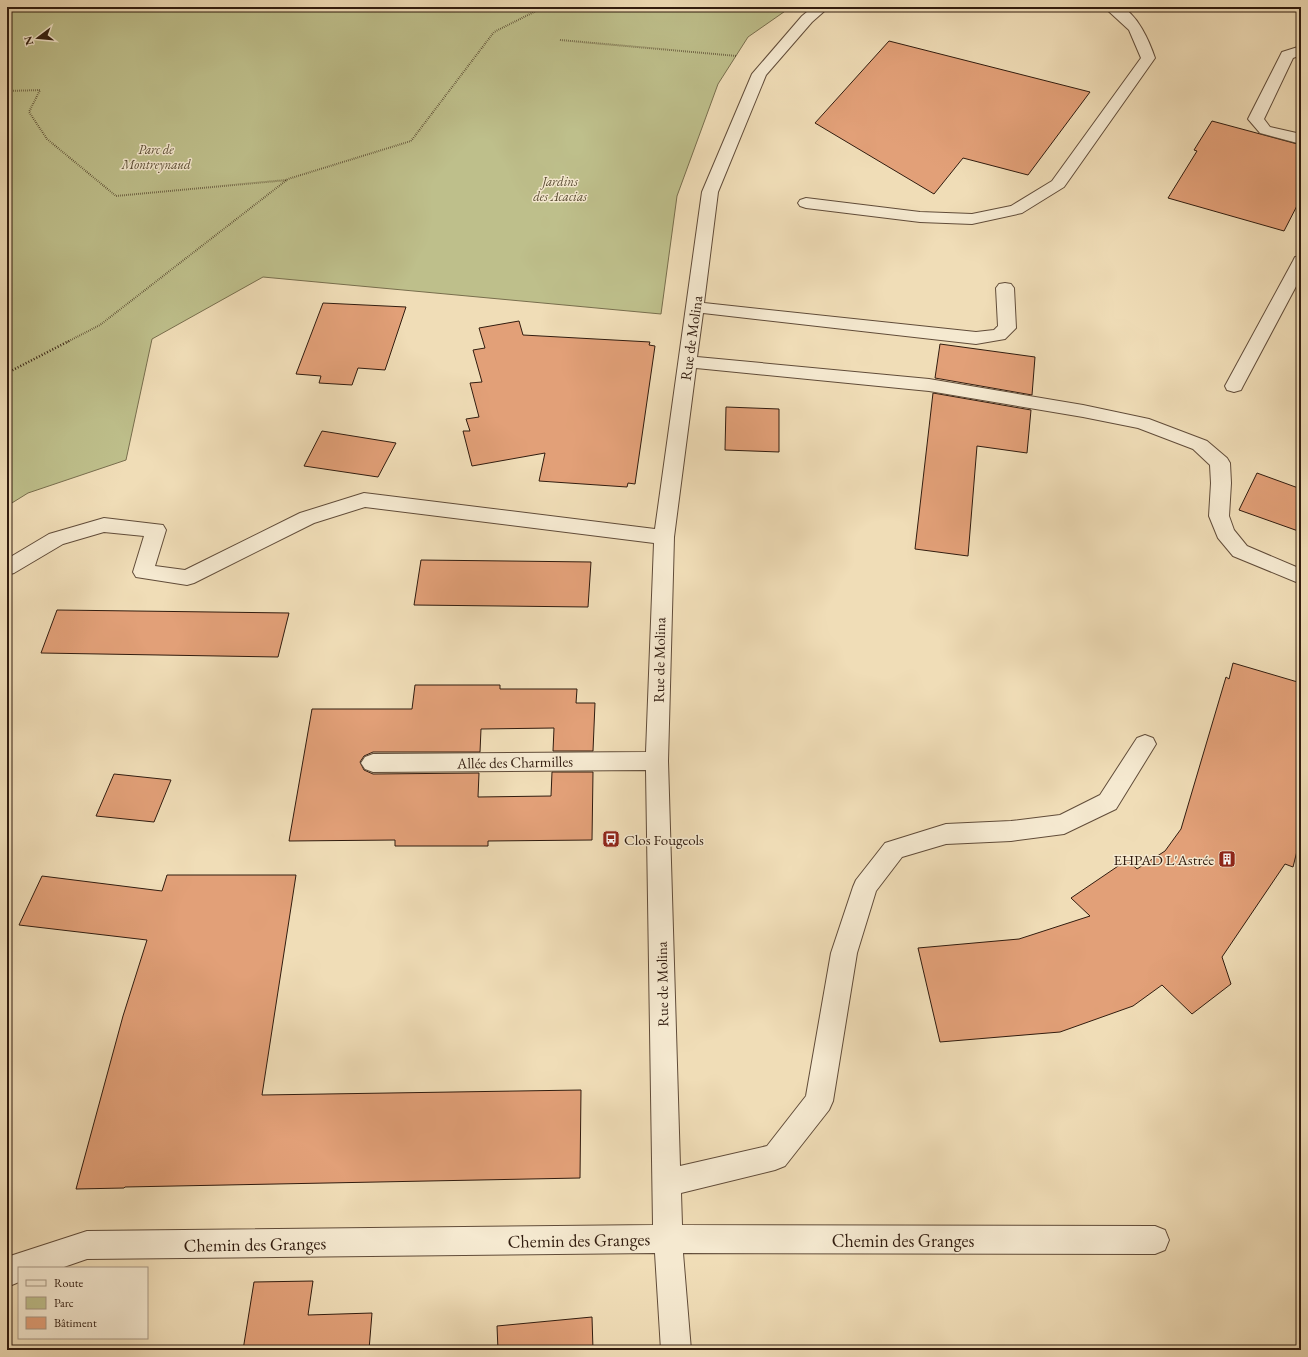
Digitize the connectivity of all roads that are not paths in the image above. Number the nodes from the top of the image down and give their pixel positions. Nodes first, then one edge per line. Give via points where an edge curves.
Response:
1 (822, 7) edge
2 (1111, 7) edge
3 (1301, 50) edge
4 (1301, 139) edge
5 (806, 203) dead end
6 (1301, 261) edge
7 (1005, 288) dead end
8 (695, 307) junction
9 (688, 362) junction
10 (1234, 386) dead end
11 (664, 537) junction
12 (7, 568) edge
13 (1301, 577) edge
14 (1145, 744) dead end
15 (657, 761) junction
16 (373, 763) dead end
17 (667, 1183) junction
18 (668, 1239) junction
19 (1155, 1240) dead end
20 (22, 1267) edge
21 (18, 1268) edge
22 (7, 1272) edge
23 (676, 1350) edge

1 - 8 street, Rue de Molina via 807,19 759,74 710,192
2 - 5 street via 1123,14 1141,34 1148,58 1058,184 1016,210 972,219 920,217
3 - 4 street via 1287,55 1256,119 1265,130
6 - 10 street
7 - 8 street via 1007,328 999,335 976,338
8 - 9 street, Rue de Molina
9 - 11 street, Rue de Molina
9 - 13 street via 929,385 1142,423 1200,445 1220,463 1219,516 1225,533 1240,551
11 - 12 street via 364,500 307,518 188,578 143,572 156,530 104,526 56,539
11 - 15 street, Rue de Molina
14 - 17 street via 1108,802 1064,824 1011,831 946,834 894,850 864,887 847,946 819,1101 775,1156
15 - 16 street, Allée des Charmilles
15 - 17 street, Rue de Molina
17 - 18 street, Rue de Molina
18 - 19 street, Chemin des Granges
18 - 20 street, Chemin des Granges via 87,1246
18 - 23 street, Rue de Molina
21 - 22 street, Chemin des Granges

